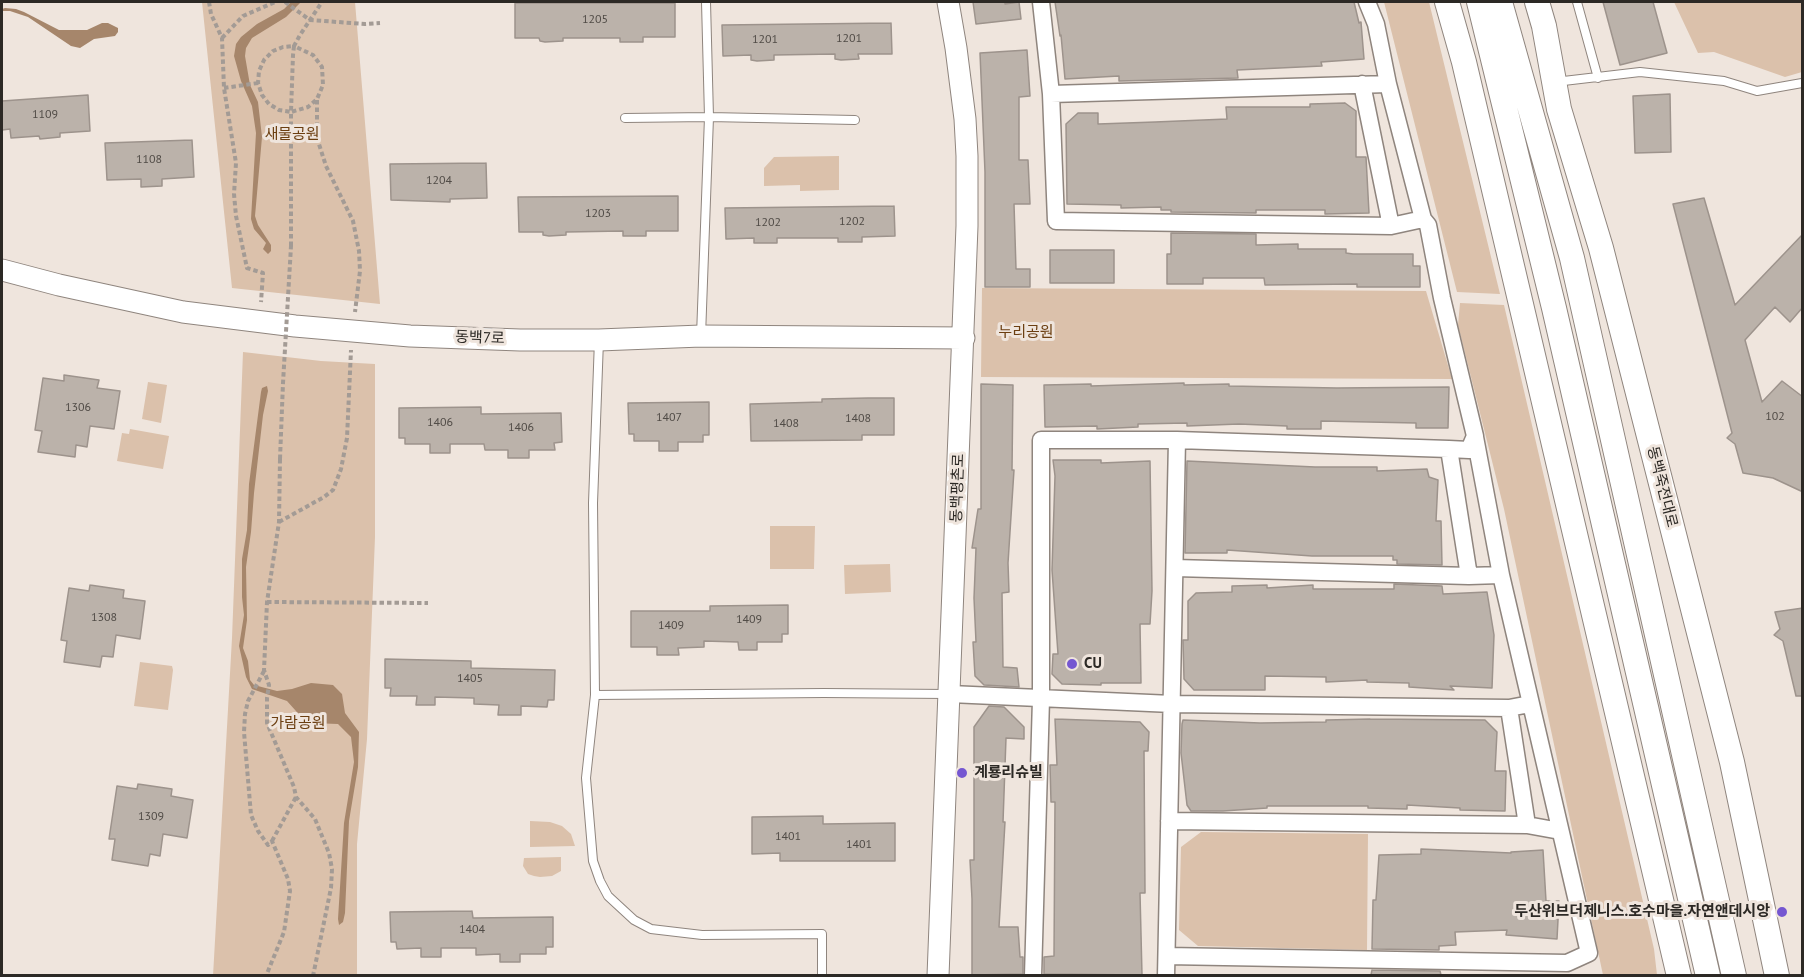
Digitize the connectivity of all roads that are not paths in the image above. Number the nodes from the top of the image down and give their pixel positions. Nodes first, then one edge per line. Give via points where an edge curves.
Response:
1 (706, 2) edge
2 (948, 2) edge
3 (1041, 2) edge
4 (1367, 2) edge
5 (1447, 2) edge
6 (1479, 2) edge
7 (1500, 2) edge
8 (1538, 2) edge
9 (1577, 2) edge
10 (1598, 78) junction
11 (1555, 82) junction
12 (1803, 83) edge
13 (1362, 84) junction
14 (1388, 84) junction
15 (1051, 94) junction
16 (1559, 109) junction
17 (709, 117) junction
18 (625, 118) dead end
19 (855, 120) dead end
20 (1422, 219) junction
21 (1391, 226) junction
22 (1572, 258) junction
23 (2, 270) edge
24 (701, 336) junction
25 (964, 338) junction
26 (599, 340) junction
27 (1475, 436) junction
28 (1177, 440) junction
29 (1449, 449) junction
30 (1175, 568) junction
31 (1501, 574) junction
32 (1469, 576) junction
33 (950, 694) junction
34 (595, 695) junction
35 (1041, 699) junction
36 (1172, 704) junction
37 (1530, 704) junction
38 (1509, 708) junction
39 (1169, 821) junction
40 (1527, 825) junction
41 (1560, 831) junction
42 (1167, 956) junction
43 (1569, 969) edge
44 (822, 975) edge
45 (938, 975) edge
46 (1033, 975) edge
47 (1166, 975) edge
48 (1679, 975) edge
49 (1708, 975) edge
50 (1734, 975) edge
51 (1777, 975) edge

1 - 17 lane
2 - 25 street, 동백평촌로 via 967,156
3 - 15 street
4 - 14 street via 1376,24
5 - 48 main road
6 - 49 main road
7 - 22 main road
8 - 11 main road, 동백죽전대로
9 - 10 lane
10 - 11 lane
10 - 12 lane via 1640,72 1724,81 1757,91
11 - 16 main road, 동백죽전대로
13 - 14 street
13 - 15 street
13 - 21 street
14 - 20 street
15 - 21 street via 1056,221
16 - 22 main road
16 - 51 main road, 동백죽전대로 via 1601,248 1732,762
17 - 18 lane
17 - 19 lane
17 - 24 lane
20 - 21 street
20 - 27 street via 1428,225
22 - 50 main road
23 - 26 street, 동백7로 via 131,302 259,322 355,332
24 - 25 street, 동백7로
24 - 26 street, 동백7로
25 - 33 street, 동백평촌로
26 - 34 lane via 592,503
27 - 29 street via 1469,450
27 - 31 street
28 - 29 street
28 - 30 street
28 - 35 street via 1041,440
29 - 32 street
30 - 32 street
30 - 36 street
31 - 32 street
31 - 37 street
33 - 34 lane
33 - 35 street
33 - 45 street, 동백평촌로
34 - 44 lane via 586,778 592,861 608,896 634,920 651,929 702,935 822,934
35 - 36 street
35 - 46 street
36 - 38 street
36 - 39 street
37 - 38 street
37 - 41 street
38 - 40 street
39 - 40 street
39 - 42 street
40 - 41 street
41 - 43 street via 1589,953
42 - 43 street
42 - 47 street

